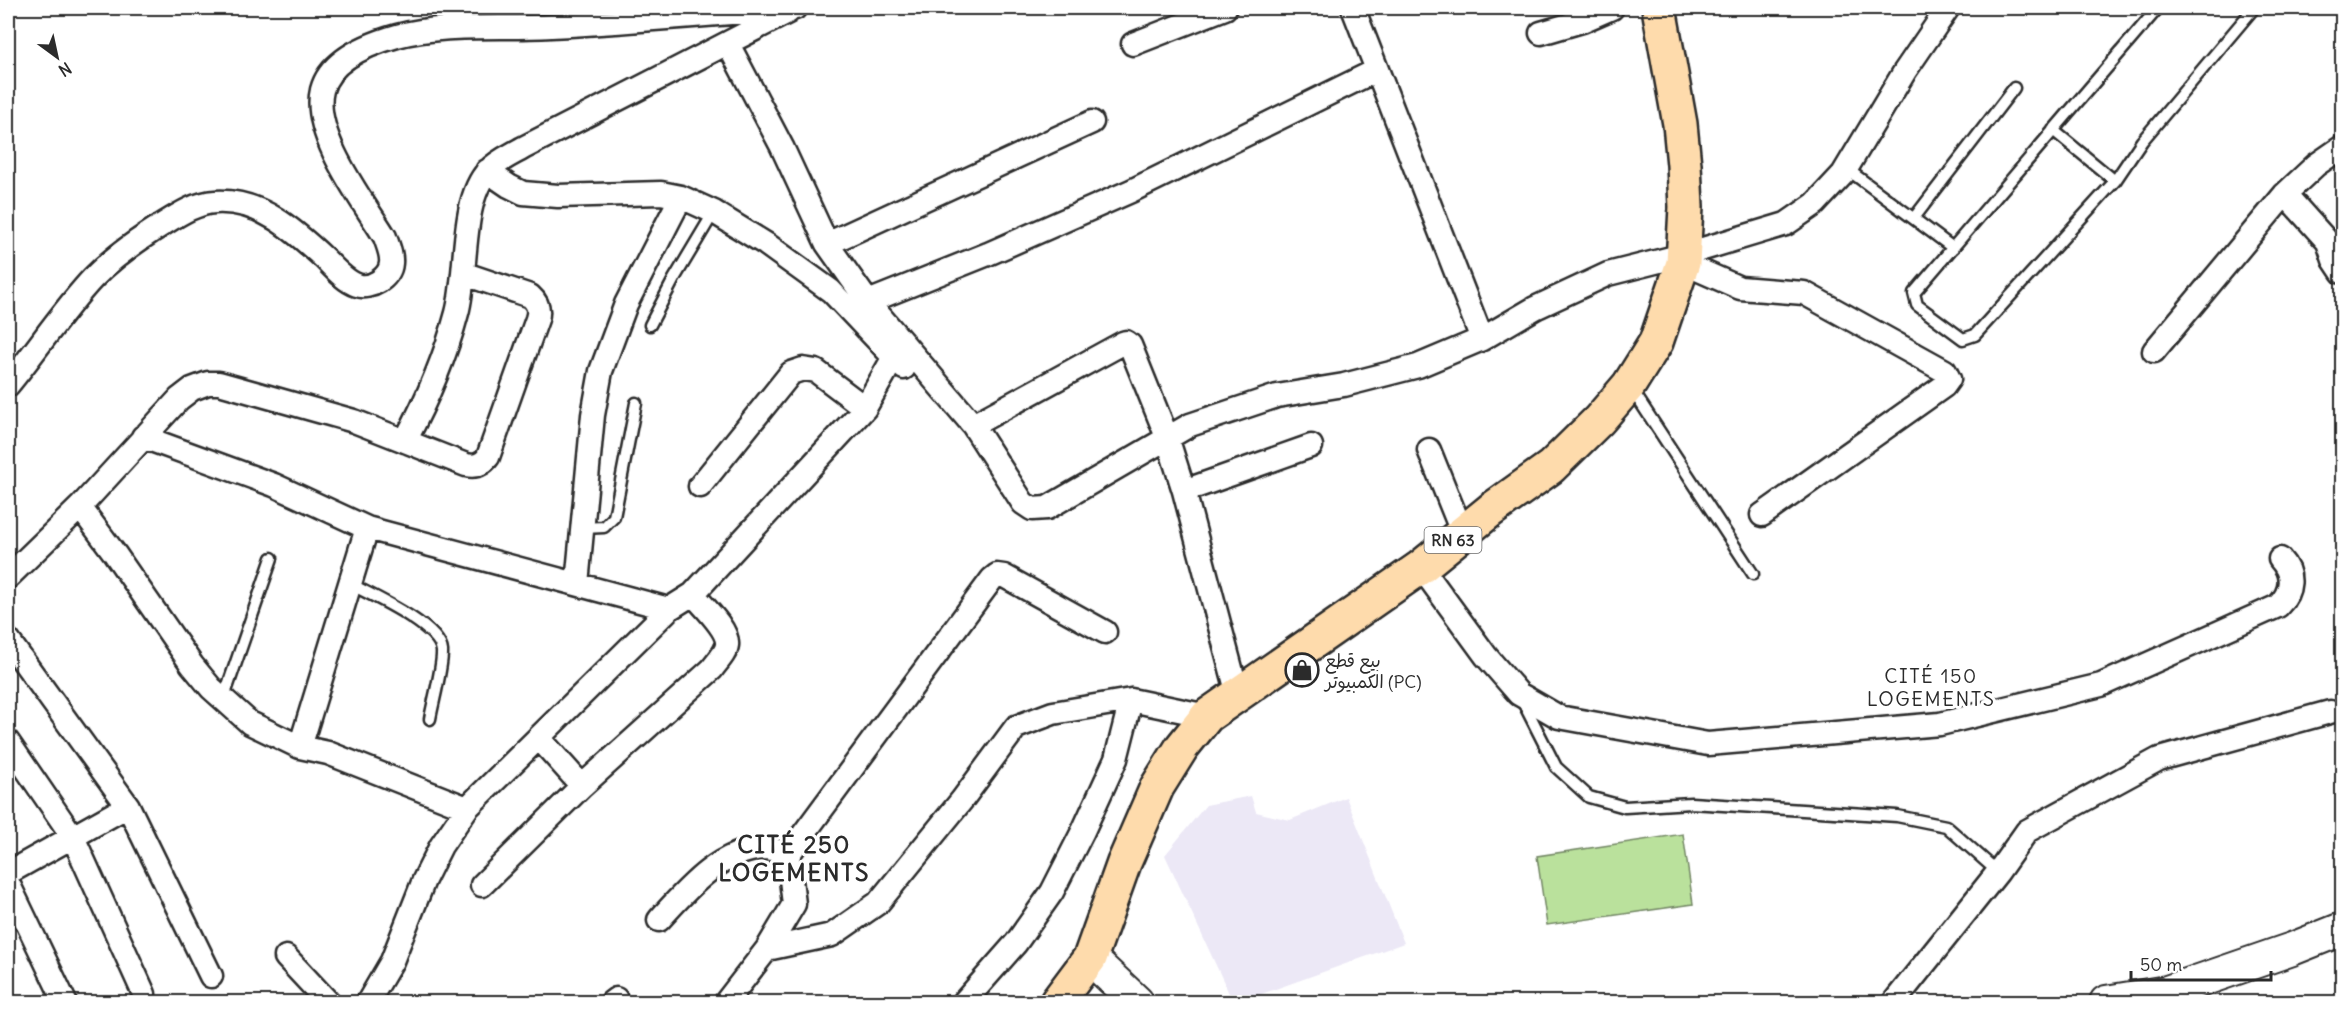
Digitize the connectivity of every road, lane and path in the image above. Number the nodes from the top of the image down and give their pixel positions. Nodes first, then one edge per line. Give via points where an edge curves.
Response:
1 (796, 8) edge
2 (1225, 8) edge
3 (1353, 8) edge
4 (1612, 8) edge
5 (1659, 8) edge
6 (1948, 8) edge
7 (2158, 8) edge
8 (2254, 8) edge
9 (1541, 33) dead end
10 (728, 44) junction
11 (1133, 44) dead end
12 (1377, 70) junction
13 (2014, 88) dead end
14 (1092, 122) dead end
15 (2054, 130) junction
16 (2343, 147) edge
17 (1846, 169) junction
18 (488, 171) junction
19 (2115, 181) junction
20 (2284, 194) junction
21 (681, 197) junction
22 (714, 212) junction
23 (1914, 218) junction
24 (827, 244) junction
25 (1953, 248) junction
26 (1683, 259) junction
27 (2343, 272) edge
28 (465, 274) junction
29 (868, 303) junction
30 (650, 325) dead end
31 (1482, 339) junction
32 (2154, 351) dead end
33 (894, 357) junction
34 (8, 385) edge
35 (1629, 385) junction
36 (636, 403) dead end
37 (865, 408) junction
38 (974, 425) junction
39 (143, 437) junction
40 (1167, 437) junction
41 (405, 441) junction
42 (1311, 446) dead end
43 (1429, 450) dead end
44 (997, 464) junction
45 (700, 486) dead end
46 (1184, 491) junction
47 (80, 507) junction
48 (1762, 515) dead end
49 (367, 528) junction
50 (583, 528) junction
51 (1462, 532) junction
52 (272, 558) dead end
53 (2280, 559) dead end
54 (1421, 567) junction
55 (1753, 574) dead end
56 (8, 577) edge
57 (350, 584) junction
58 (577, 584) junction
59 (693, 594) junction
60 (669, 609) junction
61 (1105, 632) dead end
62 (8, 640) edge
63 (1519, 694) junction
64 (1238, 695) junction
65 (223, 700) junction
66 (1131, 700) junction
67 (2330, 712) dead end
68 (1207, 716) junction
69 (430, 719) dead end
70 (539, 738) junction
71 (8, 742) edge
72 (300, 747) junction
73 (582, 786) junction
74 (128, 806) junction
75 (467, 808) junction
76 (73, 837) junction
77 (788, 855) junction
78 (1998, 872) junction
79 (8, 873) edge
80 (8, 883) edge
81 (482, 885) dead end
82 (659, 920) dead end
83 (2343, 928) edge
84 (767, 949) junction
85 (286, 957) dead end
86 (1090, 957) junction
87 (211, 976) dead end
88 (144, 994) dead end
89 (2164, 997) edge
90 (65, 1002) edge
91 (328, 1002) edge
92 (368, 1002) edge
93 (726, 1002) edge
94 (964, 1002) edge
95 (1057, 1002) edge
96 (1137, 1002) edge
97 (1894, 1002) edge
98 (2106, 1002) edge

1 - 10 street
1 - 34 street via 550,26 428,30 399,35 358,51 328,76 321,110 329,143 385,237 390,268 383,278 364,286 355,284 278,219 253,207 215,202 195,206 130,245 94,277
2 - 11 street
3 - 12 street
4 - 9 street
5 - 26 main road, RN 63 via 1683,154
6 - 17 street
7 - 15 lane
8 - 19 lane via 2142,141
10 - 18 street via 523,148
10 - 24 street
12 - 29 street via 1131,191
12 - 31 street
13 - 23 lane
14 - 24 street
15 - 19 lane
15 - 25 lane
16 - 20 street
17 - 23 lane
17 - 26 street via 1815,204 1786,224
18 - 21 street via 524,193 543,196 661,193
18 - 28 street via 470,210
19 - 25 lane via 1975,335 1963,339 1917,305 1914,293
20 - 27 street via 2328,242
20 - 32 street
21 - 22 street
21 - 50 street via 607,350 592,415
22 - 30 lane
22 - 33 street via 766,243 831,291
23 - 25 lane
24 - 29 street
26 - 31 street via 1608,274 1535,308
26 - 35 main road, RN 63 via 1656,342
26 - 48 street via 1740,288 1804,293 1945,371 1948,379 1944,386
28 - 41 street via 439,371
28 - 41 street via 534,299 539,309 533,330 485,461 476,466 466,465
29 - 38 street
31 - 40 street via 1418,366 1344,385 1277,396 1190,425
33 - 37 street
33 - 44 street
35 - 51 main road, RN 63 via 1551,467
35 - 55 lane
36 - 50 lane via 614,517 604,527
37 - 45 street via 816,371 790,373
37 - 59 street
38 - 40 street via 1126,342
38 - 44 street
39 - 41 street via 192,389 219,383 354,421
39 - 47 street
39 - 49 street via 274,485
40 - 44 street via 1047,508 1032,509 1023,503
40 - 46 street
42 - 46 street
43 - 51 street
46 - 64 street
47 - 56 street
47 - 65 street via 192,665
49 - 57 street
49 - 58 street
50 - 58 street
51 - 54 main road, RN 63
52 - 65 lane
53 - 63 street via 2290,584 2284,600 2270,609 2101,685 1940,724 1708,744 1559,717
54 - 63 street
54 - 64 main road, RN 63
57 - 69 lane via 420,623 435,636 442,649
57 - 72 street
58 - 60 street
59 - 60 street
59 - 73 street via 719,625 727,647 712,669
60 - 70 street
61 - 77 street via 997,575
62 - 74 street
63 - 78 lane via 1556,767 1589,797 1625,807 1691,803 1897,816 1946,826
64 - 68 main road, RN 63
65 - 72 street via 250,723
66 - 68 street
66 - 84 street via 1053,713 1016,727 878,903 832,935
66 - 94 street via 1116,759 1052,892 1016,943
67 - 78 street via 2159,759 2027,831
68 - 86 main road, RN 63 via 1156,787
70 - 73 street
70 - 75 street
71 - 76 street
72 - 75 street via 328,753
73 - 81 street
74 - 76 street
74 - 87 street
75 - 92 street via 441,846 392,961
76 - 79 street
76 - 88 street
77 - 82 street via 768,848 736,853 688,887
77 - 84 street via 794,904
78 - 97 street
80 - 90 street
83 - 89 main road
84 - 93 street
85 - 91 street
86 - 95 main road, RN 63
86 - 96 main road
89 - 98 main road

